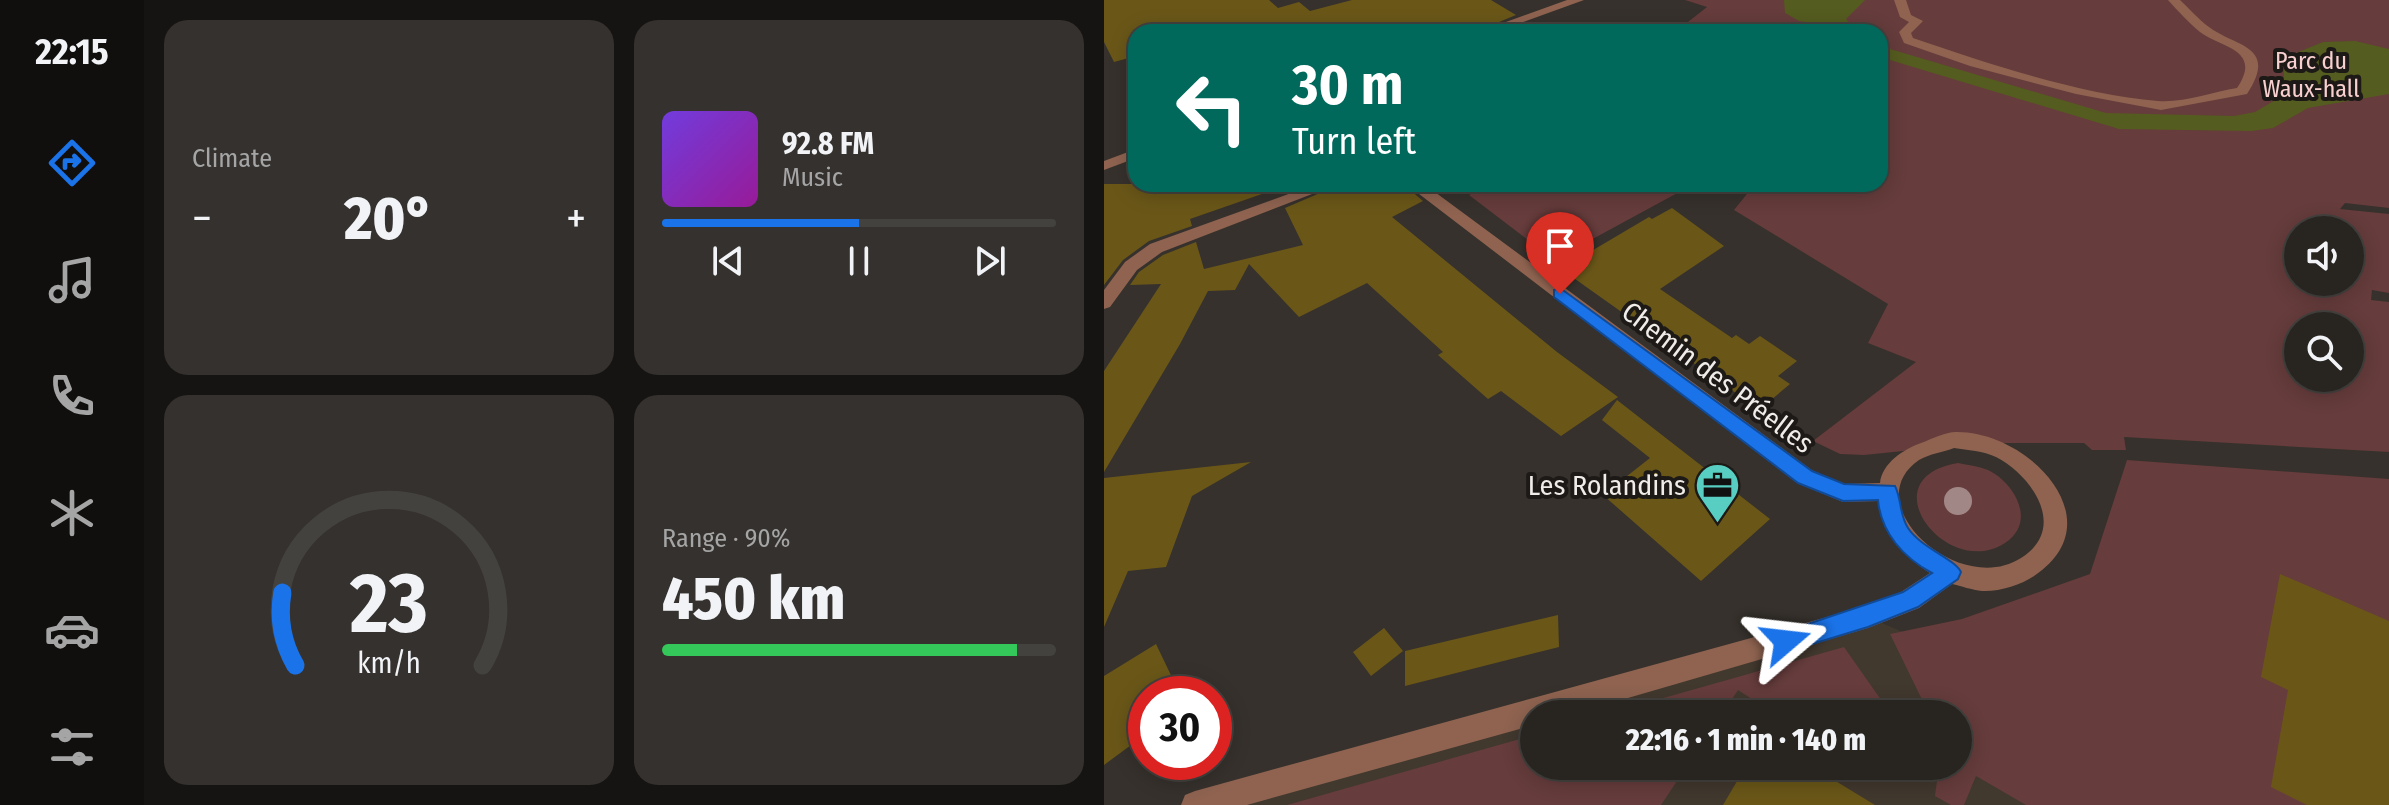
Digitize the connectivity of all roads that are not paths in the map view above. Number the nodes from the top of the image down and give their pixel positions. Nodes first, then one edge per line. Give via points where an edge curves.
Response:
1 (1578, 0) edge
2 (1900, 0) edge
3 (2174, 0) edge
4 (1508, 24) edge
5 (1128, 156) edge
6 (1104, 166) edge
7 (1308, 192) edge
8 (1425, 192) edge
9 (1104, 303) edge
10 (1888, 492) junction
11 (1950, 572) junction
12 (1195, 805) edge

1 - 4 street
2 - 3 street via 1906,17 1917,21 1905,32 1908,40 2081,91 2161,106 2242,91 2251,77 2242,47 2206,31
5 - 6 street
7 - 9 street via 1156,248 1131,266
8 - 10 street, Chemin des Préelles via 1805,477 1843,493
10 - 11 street via 1889,512 1901,536 1922,557
10 - 11 street via 1902,461 1929,444 1954,440 2009,453 2037,475 2051,497 2057,522 2052,545 2036,564 1997,578
11 - 12 street via 1910,600 1840,625

